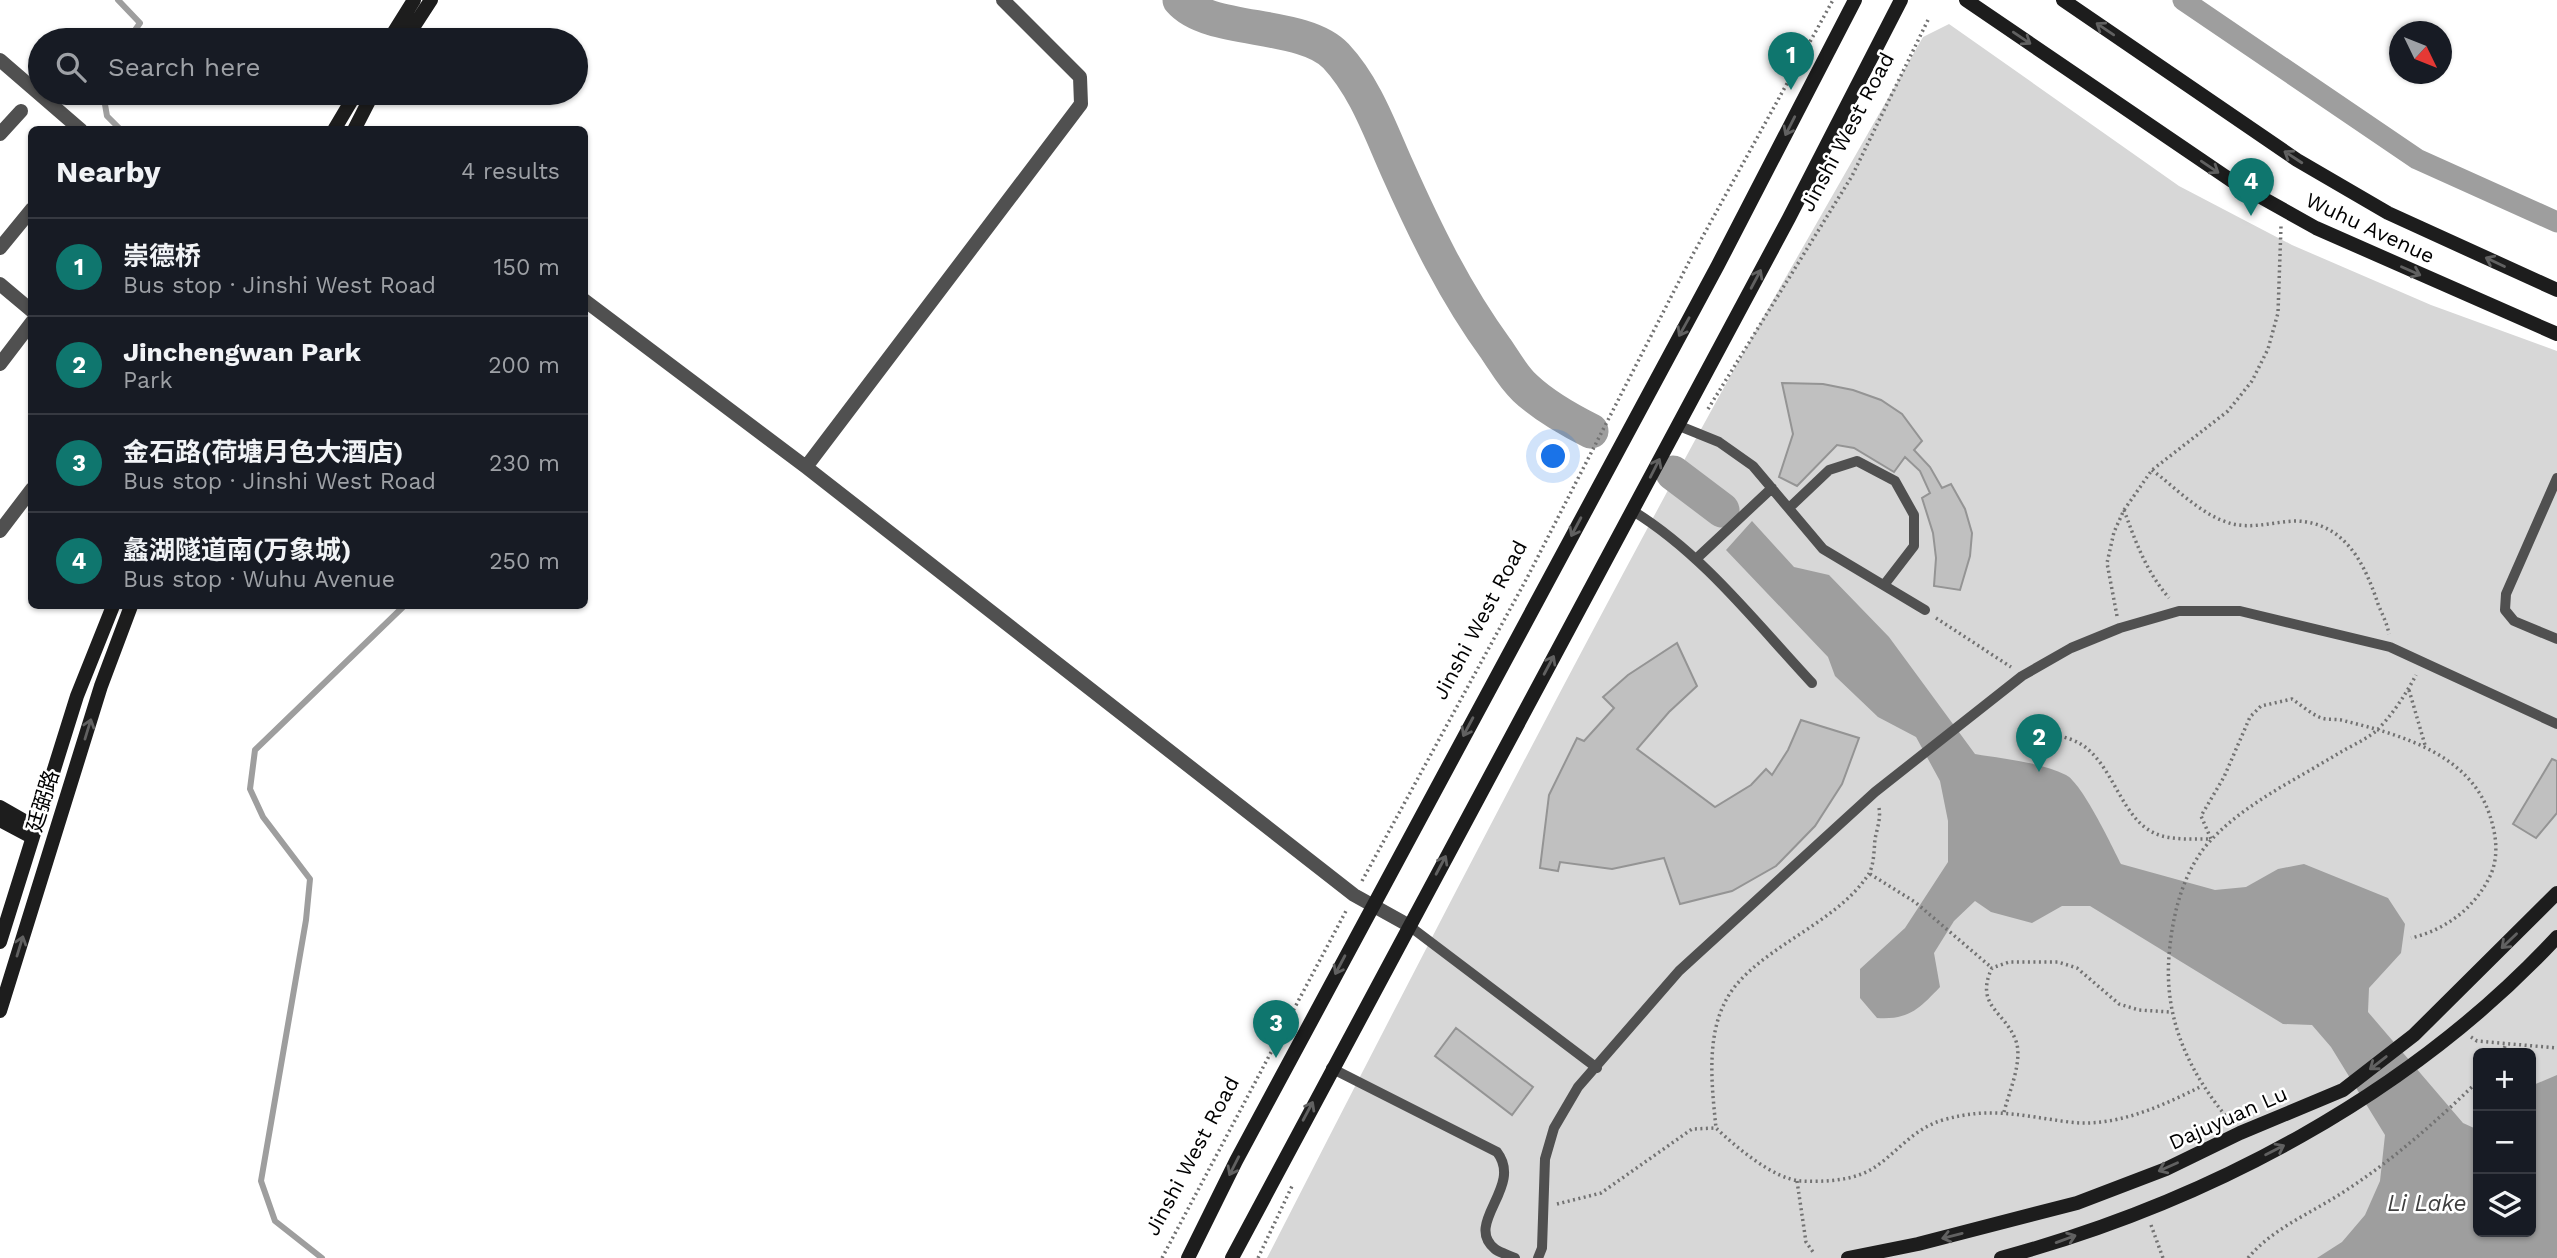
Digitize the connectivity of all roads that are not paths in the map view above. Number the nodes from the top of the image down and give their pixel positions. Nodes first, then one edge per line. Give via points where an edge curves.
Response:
1 (414, 0) edge
2 (431, 0) edge
3 (1003, 0) edge
4 (1855, 0) edge
5 (1901, 0) edge
6 (1966, 0) edge
7 (2063, 0) edge
8 (396, 28) edge
9 (413, 28) edge
10 (0, 60) edge
11 (28, 84) edge
12 (52, 105) edge
13 (349, 105) edge
14 (367, 105) edge
15 (21, 111) dead end
16 (338, 123) edge
17 (76, 126) edge
18 (357, 126) edge
19 (0, 134) edge
20 (28, 214) edge
21 (0, 248) edge
22 (0, 284) edge
23 (2557, 290) edge
24 (588, 303) edge
25 (28, 308) edge
26 (28, 328) edge
27 (2557, 334) edge
28 (0, 364) edge
29 (1677, 425) junction
30 (806, 467) junction
31 (2557, 478) edge
32 (1772, 488) junction
33 (28, 494) edge
34 (1788, 508) junction
35 (1633, 511) junction
36 (0, 531) edge
37 (1696, 559) junction
38 (1884, 585) junction
39 (112, 609) edge
40 (130, 609) edge
41 (1926, 610) road end
42 (2557, 639) edge
43 (1812, 683) dead end
44 (2557, 724) edge
45 (0, 807) edge
46 (0, 820) edge
47 (34, 832) junction
48 (2557, 892) edge
49 (1373, 904) junction
50 (1408, 925) junction
51 (2557, 937) edge
52 (0, 942) edge
53 (0, 1011) edge
54 (1331, 1068) junction
55 (1597, 1068) junction
56 (1188, 1258) edge
57 (1232, 1258) edge
58 (1515, 1258) edge
59 (1538, 1258) edge
60 (1848, 1258) edge
61 (2001, 1258) edge

1 - 8 main road
2 - 9 main road
3 - 30 street via 1080,76 1081,104
4 -> 49 main road, Jinshi West Road via 1718,265
29 -> 5 main road, Jinshi West Road
6 -> 27 main road, Wuhu Avenue via 2232,181 2396,265
23 -> 7 main road, Wuhu Avenue via 2388,213 2297,160
10 - 11 street
12 - 17 street
13 - 16 main road
14 - 18 main road
15 - 19 street
20 - 21 street
22 - 25 street
24 - 30 street
26 - 28 street
29 - 32 lane via 1719,442 1754,466
35 -> 29 main road, Jinshi West Road
30 - 49 street via 1354,895
31 - 42 lane via 2506,594 2505,610 2514,621
32 - 34 lane
32 - 37 lane
33 - 36 street
34 - 38 lane via 1823,549
34 - 38 lane via 1829,470 1857,461 1895,481 1914,515 1914,546
35 - 37 lane
50 -> 35 main road, Jinshi West Road
37 - 43 lane
38 - 41 lane
39 - 47 main road, 廷弼路 via 77,696
53 -> 40 main road, 廷弼路 via 101,686
44 - 55 lane via 2390,647 2240,611 2179,611 2120,628 2071,648 2022,676 1875,792 1679,971
45 - 47 main road
46 - 47 main road
47 - 52 main road, 廷弼路
48 -> 60 main road, Dajuyuan Lu via 2414,1035 2343,1090 2166,1169 2077,1203
49 - 50 street
49 -> 56 main road, Jinshi West Road
50 - 54 main road, Jinshi West Road
50 - 55 lane
61 -> 51 main road via 2146,1210 2240,1168 2353,1105 2459,1027
57 -> 54 main road, Jinshi West Road
54 - 58 lane via 1497,1152 1505,1163 1506,1181 1485,1222 1486,1237 1494,1249
55 - 59 lane via 1578,1087 1554,1128 1545,1159

